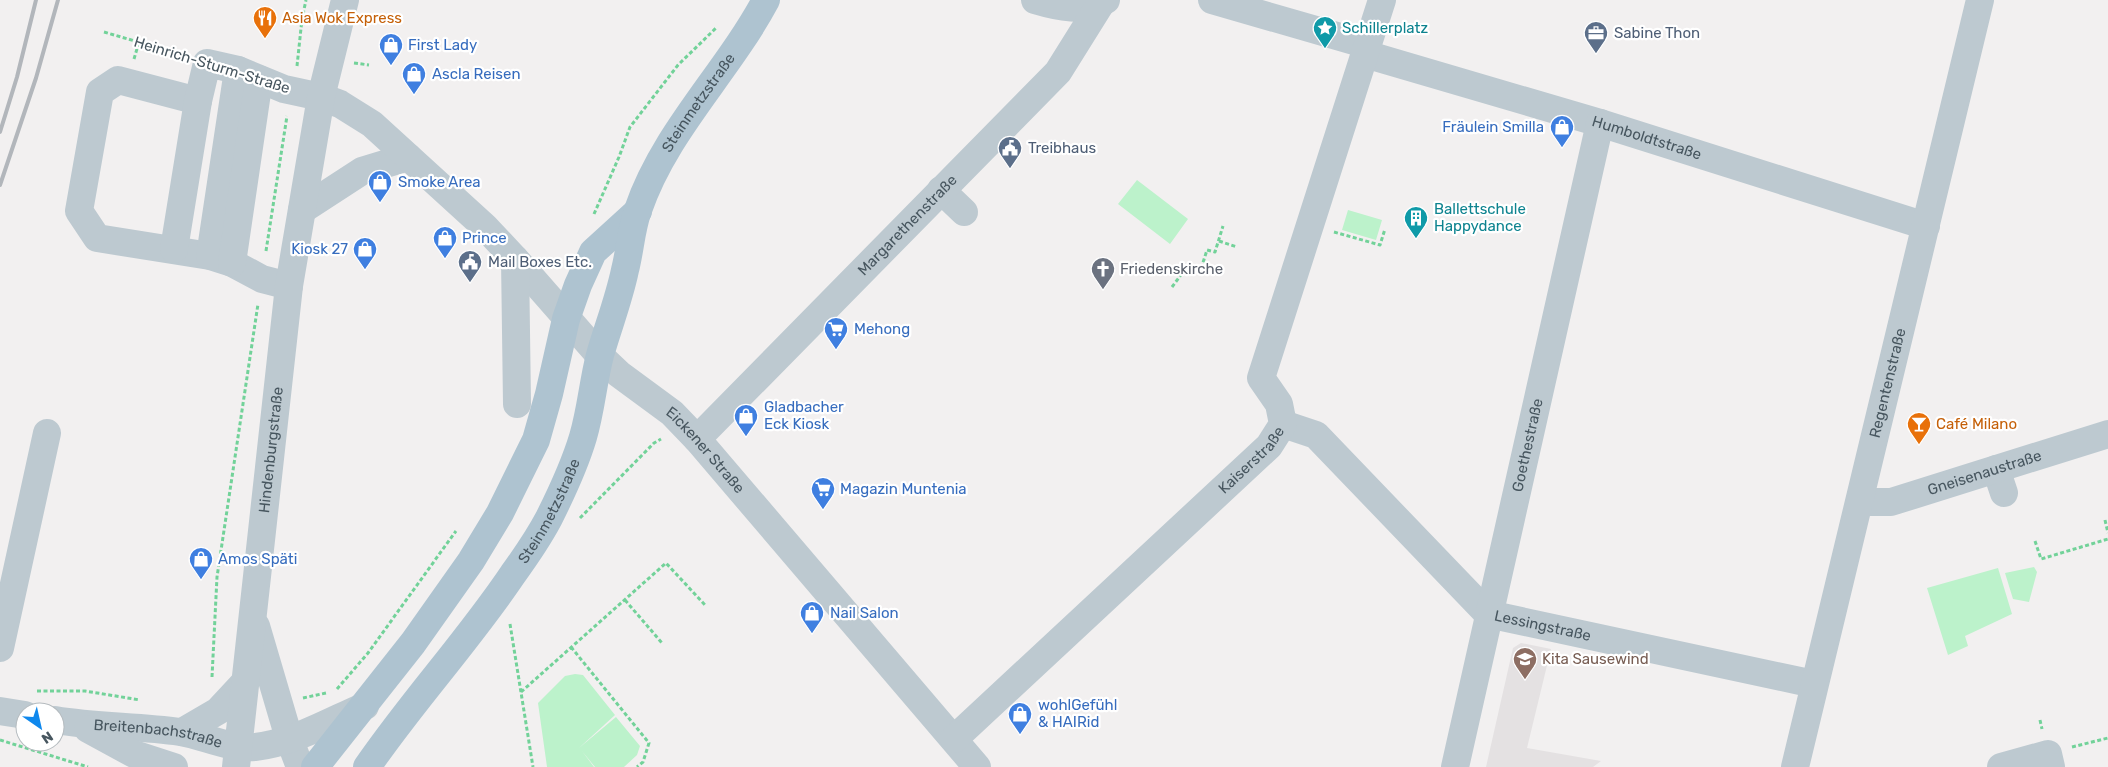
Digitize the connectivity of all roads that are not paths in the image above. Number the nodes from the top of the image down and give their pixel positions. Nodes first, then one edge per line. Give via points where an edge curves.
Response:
1 (345, 0) edge
2 (766, 0) edge
3 (1035, 0) edge
4 (1382, 0) edge
5 (1980, 0) edge
6 (1104, 1) edge
7 (1219, 2) edge
8 (1366, 49) junction
9 (248, 75) junction
10 (321, 96) junction
11 (198, 101) junction
12 (1600, 123) junction
13 (408, 157) junction
14 (942, 190) junction
15 (302, 210) junction
16 (638, 211) junction
17 (964, 212) dead end
18 (1926, 226) junction
19 (174, 249) junction
20 (221, 259) junction
21 (515, 259) junction
22 (289, 286) junction
23 (566, 319) junction
24 (600, 356) junction
25 (518, 404) dead end
26 (1283, 424) junction
27 (47, 433) dead end
28 (691, 433) junction
29 (2108, 434) edge
30 (1860, 502) junction
31 (1488, 614) junction
32 (253, 615) junction
33 (0, 648) edge
34 (245, 682) junction
35 (1814, 684) junction
36 (365, 706) junction
37 (15, 707) edge
38 (0, 711) edge
39 (66, 722) edge
40 (182, 732) junction
41 (289, 738) junction
42 (954, 739) junction
43 (237, 757) edge
44 (174, 767) edge
45 (300, 767) edge
46 (315, 767) edge
47 (367, 767) edge
48 (977, 767) edge
49 (1455, 767) edge
50 (1795, 767) edge
51 (2001, 767) edge
52 (2051, 767) edge

1 - 10 street, Hindenburgstraße
2 - 16 main road, Steinmetzstraße via 731,57 676,132
3 - 6 street via 1072,9
4 - 8 street, Kaiserstraße
5 - 18 street, Regentenstraße
6 - 14 street, Margarethenstraße via 1058,72
7 - 8 street, Humboldtstraße
8 - 12 street, Humboldtstraße
8 - 26 street, Kaiserstraße via 1261,378 1279,404
9 - 10 street, Heinrich-Sturm-Straße via 291,90
9 - 11 street, Heinrich-Sturm-Straße via 206,63
9 - 20 street
10 - 13 street, Eickener Straße via 372,124
10 - 15 street, Hindenburgstraße
11 - 19 street
11 - 19 street via 118,80 100,92 79,211 97,238
12 - 18 street, Humboldtstraße
12 - 31 street, Goethestraße
13 - 15 street via 362,172
13 - 21 street, Eickener Straße
14 - 17 street
14 - 28 street, Margarethenstraße
15 - 22 street, Hindenburgstraße
16 - 23 main road, Steinmetzstraße via 593,252
16 - 24 main road, Steinmetzstraße via 625,273
18 - 30 street, Regentenstraße
19 - 20 street
20 - 22 street via 262,279
21 - 23 street, Eickener Straße
21 - 25 street
22 - 32 street, Hindenburgstraße
23 - 24 street, Eickener Straße
23 - 36 main road, Steinmetzstraße via 536,440 516,483 471,562
24 - 28 street, Eickener Straße via 672,413
24 - 47 main road, Steinmetzstraße via 583,436 548,520 474,629
26 - 31 street, Lessingstraße via 1316,435
26 - 42 street, Kaiserstraße via 1269,446
27 - 33 street
28 - 42 street, Eickener Straße
29 - 30 street, Gneisenaustraße via 2000,481 1891,502
30 - 35 street, Regentenstraße
31 - 35 street, Lessingstraße
31 - 49 street, Goethestraße
32 - 34 street, Hindenburgstraße
32 - 41 street, Hindenburgstraße
34 - 40 street via 219,702 204,721
34 - 43 street, Hindenburgstraße
35 - 50 street, Regentenstraße
36 - 41 street, Steinmetzstraße
36 - 46 main road, Steinmetzstraße
37 - 38 street
39 - 40 street, Breitenbachstraße
39 - 44 street, Breitenbachstraße via 134,754
40 - 43 street, Breitenbachstraße
41 - 43 street, Breitenbachstraße
41 - 45 street, Hindenburgstraße
42 - 48 street, Eickener Straße
51 - 52 street via 2048,754

